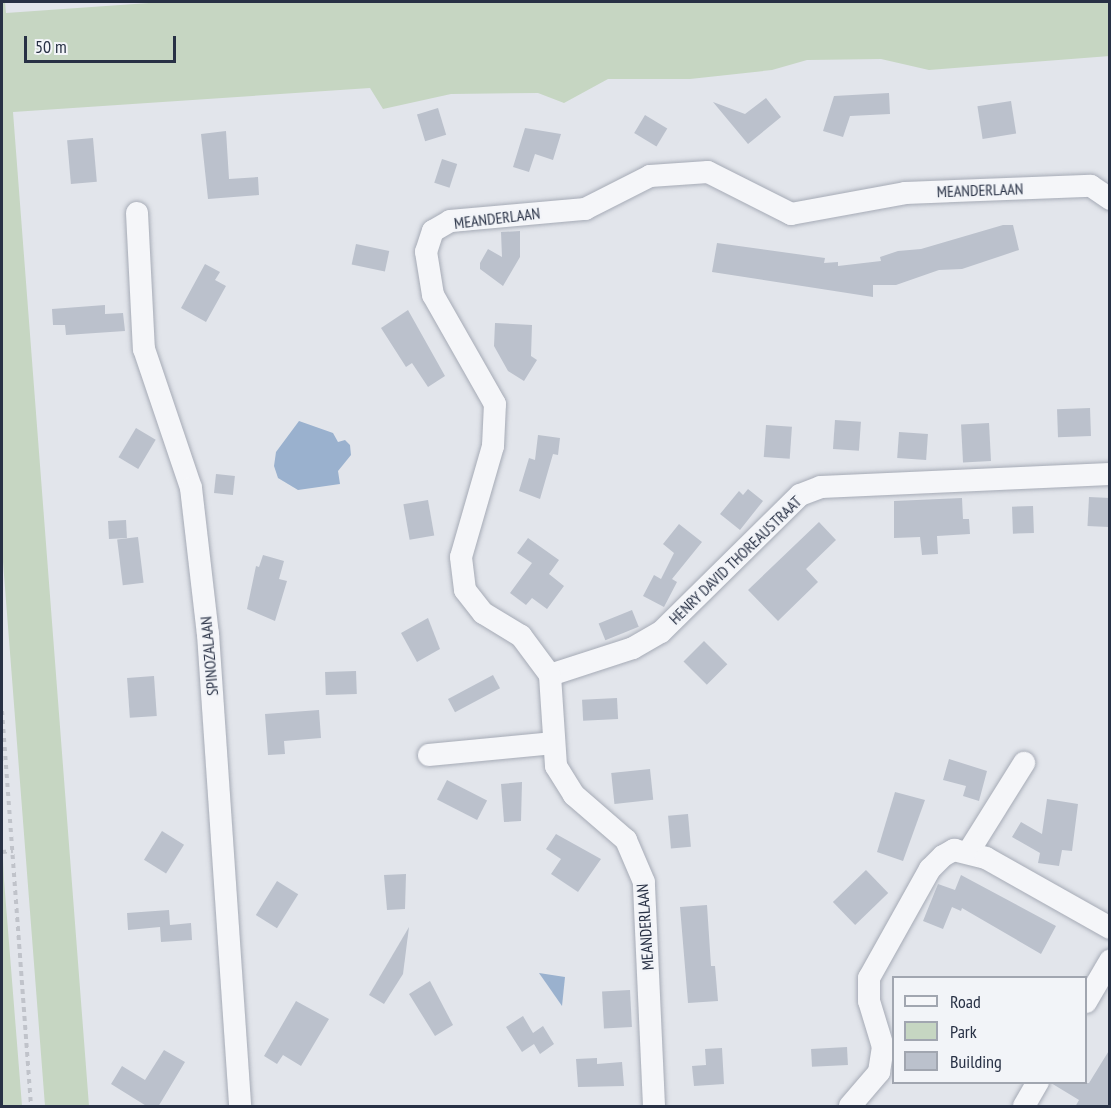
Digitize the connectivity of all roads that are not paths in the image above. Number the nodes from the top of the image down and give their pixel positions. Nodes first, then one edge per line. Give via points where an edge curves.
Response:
1 (1110, 199) edge
2 (137, 213) dead end
3 (1110, 474) edge
4 (550, 675) junction
5 (553, 743) junction
6 (429, 755) dead end
7 (1024, 763) dead end
8 (969, 851) junction
9 (1110, 928) edge
10 (1110, 961) edge
11 (1087, 1000) edge
12 (1037, 1084) edge
13 (240, 1107) edge
14 (654, 1107) edge
15 (850, 1107) edge
16 (1024, 1107) edge

1 - 4 street, MEANDERLAAN via 1091,186 905,193 791,214 708,172 650,176 585,208 450,221 434,231 426,252 433,295 495,404 493,446 460,557 465,590 483,613 521,636
2 - 13 street, SPINOZALAAN via 144,349 191,488 194,510 208,634
3 - 4 street, HENRY DAVID THOREAUSTRAAT via 821,487 800,495 661,632 633,648
4 - 5 street, MEANDERLAAN
5 - 6 street
5 - 14 street, MEANDERLAAN via 556,766 574,795 626,840 644,882
7 - 8 street
8 - 9 street
8 - 15 street via 954,850 930,869 869,978 869,1001 883,1047 879,1072
10 - 11 street
12 - 16 street

